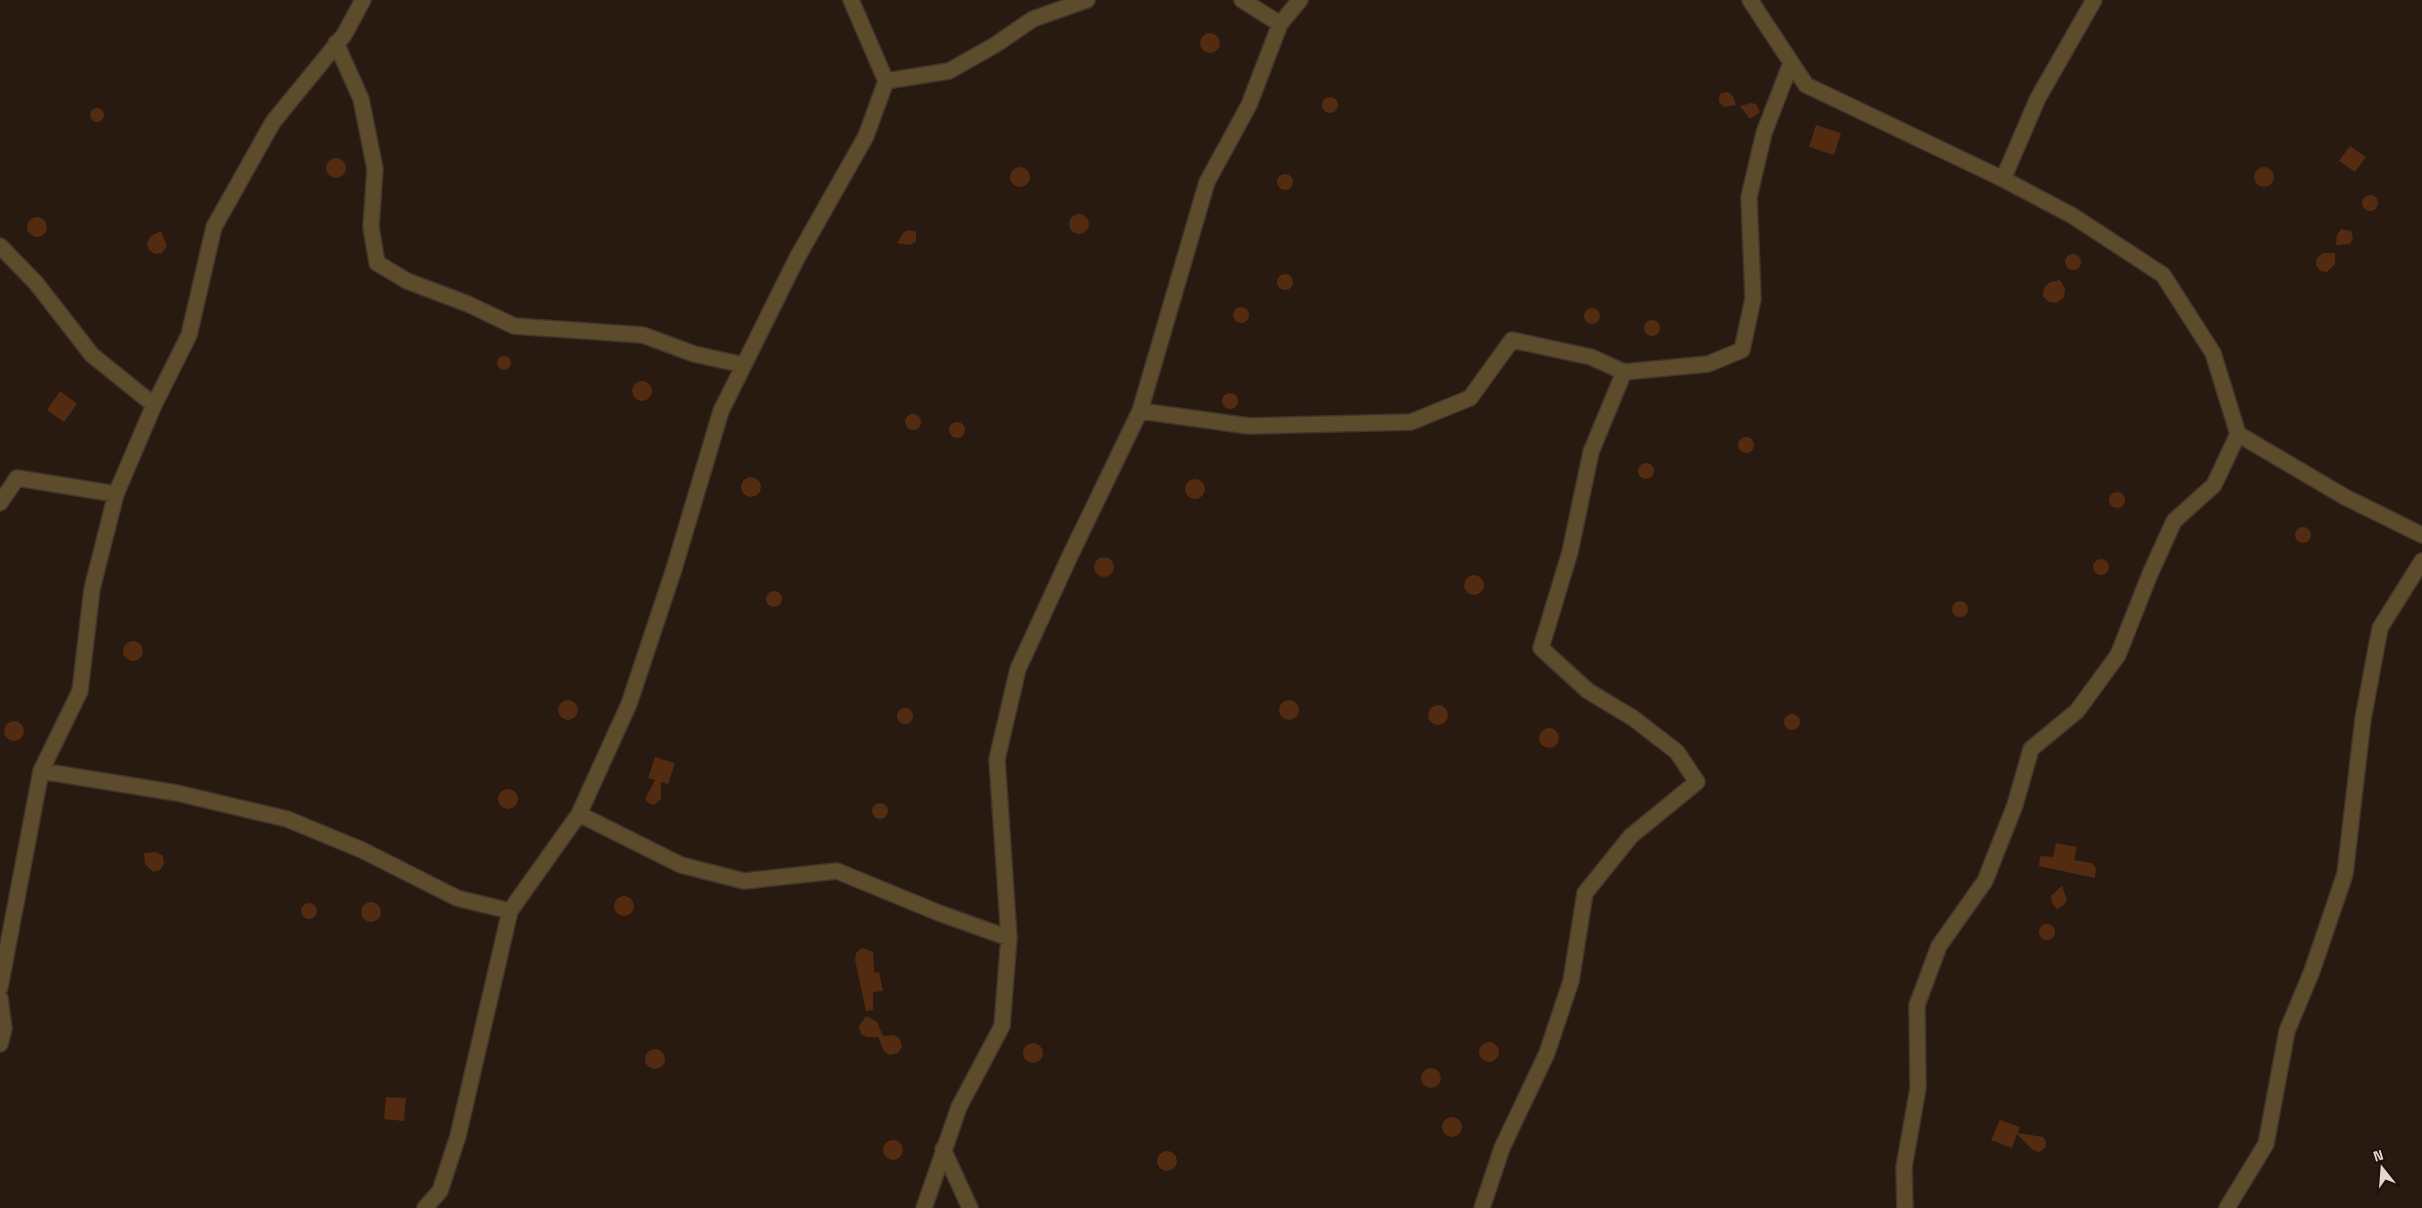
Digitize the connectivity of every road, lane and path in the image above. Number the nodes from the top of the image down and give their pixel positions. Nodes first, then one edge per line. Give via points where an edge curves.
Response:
1 (363, 0) edge
2 (851, 0) edge
3 (1087, 0) edge
4 (1242, 0) edge
5 (1300, 0) edge
6 (1750, 0) edge
7 (2094, 0) edge
8 (1280, 24) junction
9 (336, 43) junction
10 (1792, 63) junction
11 (886, 81) junction
12 (2003, 179) junction
13 (0, 246) edge
14 (744, 365) junction
15 (1624, 372) junction
16 (154, 405) junction
17 (1140, 411) junction
18 (2238, 434) junction
19 (116, 494) junction
20 (0, 503) edge
21 (2422, 535) edge
22 (2422, 561) edge
23 (41, 771) junction
24 (579, 814) junction
25 (510, 911) junction
26 (1009, 938) junction
27 (0, 987) edge
28 (0, 998) edge
29 (2, 1028) edge
30 (0, 1044) edge
31 (944, 1149) junction
32 (425, 1208) edge
33 (924, 1208) edge
34 (970, 1208) edge
35 (1482, 1208) edge
36 (1905, 1208) edge
37 (2227, 1208) edge

1 - 9 street
2 - 11 street
3 - 11 street via 1033,19 996,45 949,71
4 - 8 street
5 - 8 street
6 - 10 street
7 - 12 street via 2038,98
8 - 17 street via 1249,105 1208,182
9 - 14 street via 361,98 375,169 371,227 377,263 407,281 514,326 643,335 694,354
9 - 16 street via 273,122 214,227 189,335
10 - 12 street via 1806,85
10 - 15 street via 1764,132 1749,197 1753,299 1742,350 1708,364
11 - 14 street via 866,136 796,258
12 - 18 street via 2073,216 2163,275 2213,353
13 - 16 street via 36,283 92,354
14 - 24 street via 721,411 629,704
15 - 17 street via 1591,357 1512,340 1470,398 1410,422 1249,426
15 - 35 street via 1591,452 1570,552 1541,648 1588,691 1633,718 1677,752 1697,782 1631,836 1585,893 1571,981 1547,1052 1502,1148
16 - 19 street
17 - 26 street via 1018,669 998,759
18 - 21 street via 2345,497
18 - 36 street via 2214,484 2174,521 2118,655 2076,711 2031,749 2015,805 1985,881 1939,946 1917,1005 1918,1088 1904,1167
19 - 20 street via 17,478
19 - 23 street via 92,589 80,692
22 - 37 street via 2380,628 2363,719 2346,874 2287,1032 2266,1144
23 - 25 street via 176,793 287,819 362,850 457,898
23 - 27 street
24 - 25 street
24 - 26 street via 681,865 744,881 837,872 939,914
25 - 32 street via 458,1136 440,1191
26 - 31 street via 1002,1026 959,1107
28 - 29 street
29 - 30 street
31 - 33 street
31 - 34 street

